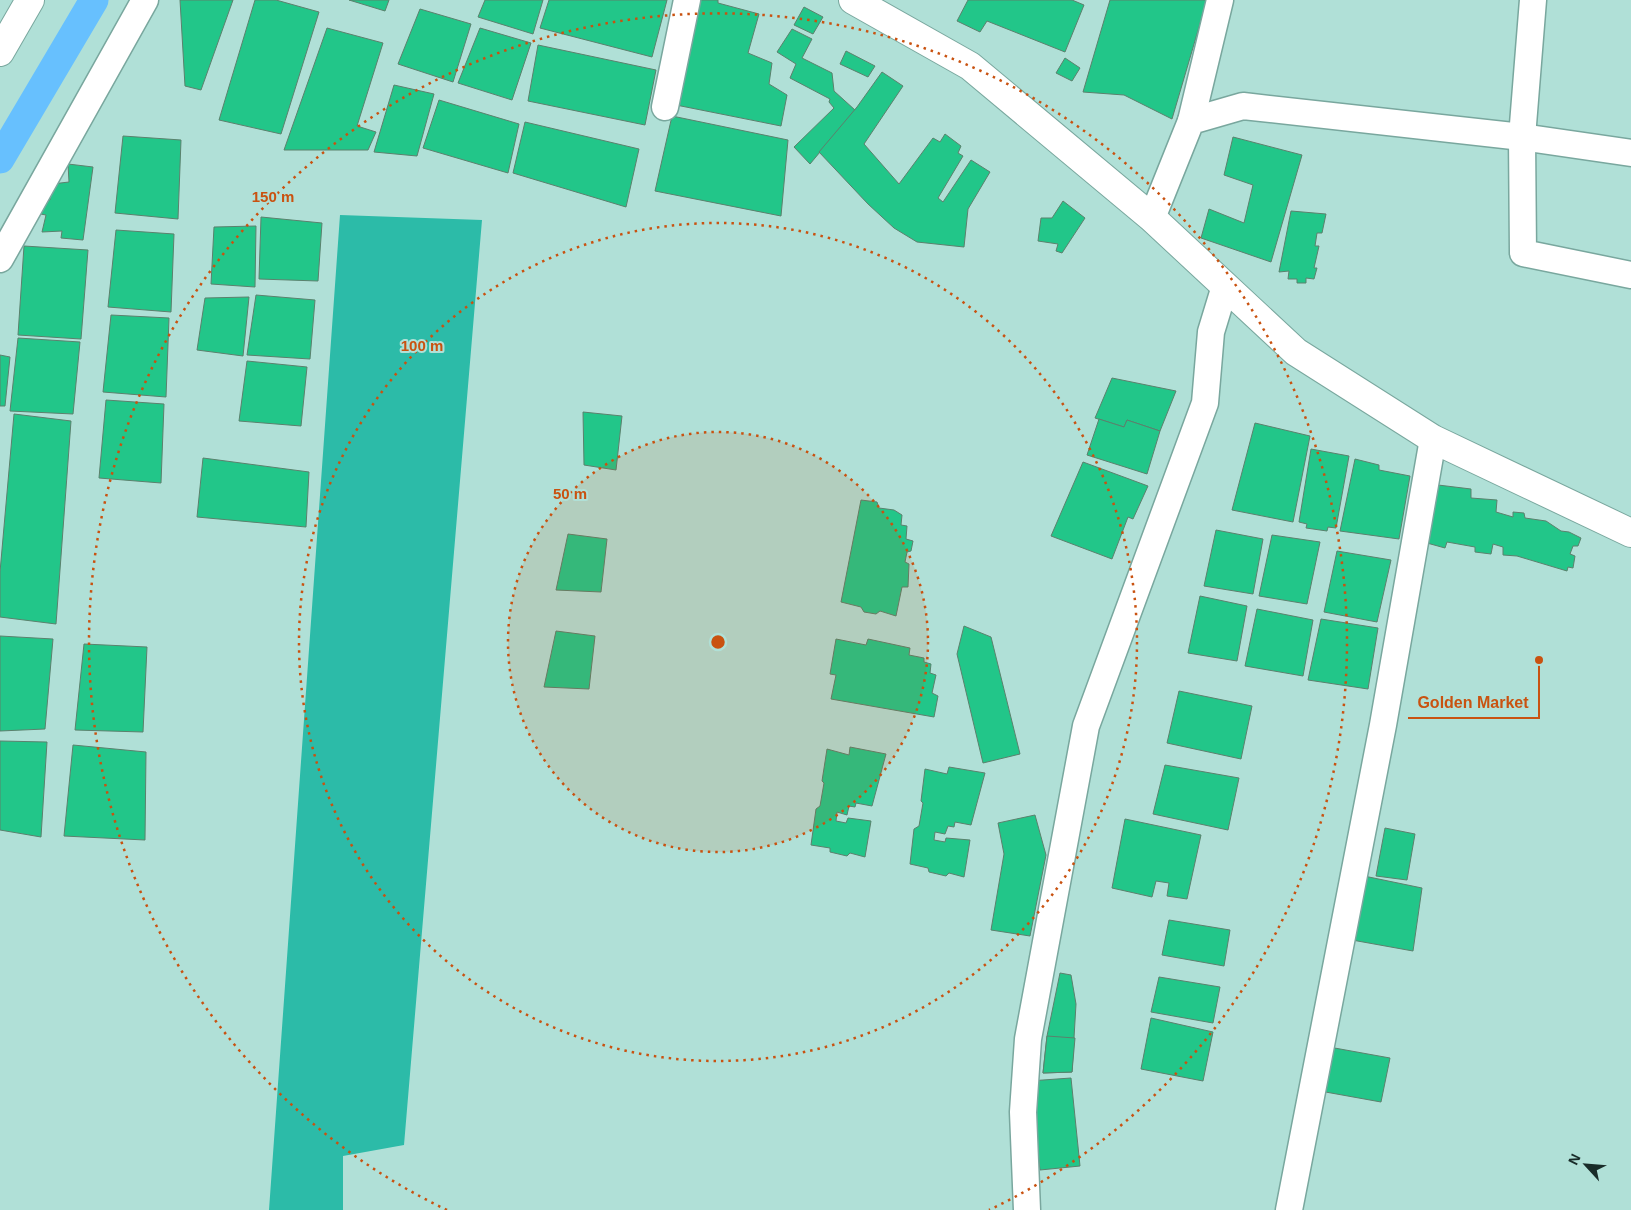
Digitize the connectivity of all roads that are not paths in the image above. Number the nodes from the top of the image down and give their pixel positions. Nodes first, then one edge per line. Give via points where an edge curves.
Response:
1 (30, 0) edge
2 (145, 0) edge
3 (688, 0) edge
4 (852, 0) edge
5 (1220, 0) edge
6 (1533, 0) edge
7 (0, 52) edge
8 (665, 107) dead end
9 (1190, 121) junction
10 (1522, 137) junction
11 (1631, 153) edge
12 (1152, 218) junction
13 (0, 259) edge
14 (1631, 275) edge
15 (1225, 286) junction
16 (1433, 439) junction
17 (1631, 533) edge
18 (1028, 1210) edge
19 (1289, 1210) edge

1 - 7 main road
2 - 13 street
3 - 8 street
4 - 12 main road via 970,66
5 - 9 street
6 - 10 street
9 - 10 street via 1243,106
9 - 12 street
10 - 11 street
10 - 14 street via 1523,253
12 - 15 main road
15 - 16 main road via 1296,352
15 - 18 street via 1211,332 1205,403 1086,726 1028,1039 1023,1112
16 - 17 main road
16 - 19 street via 1383,726

